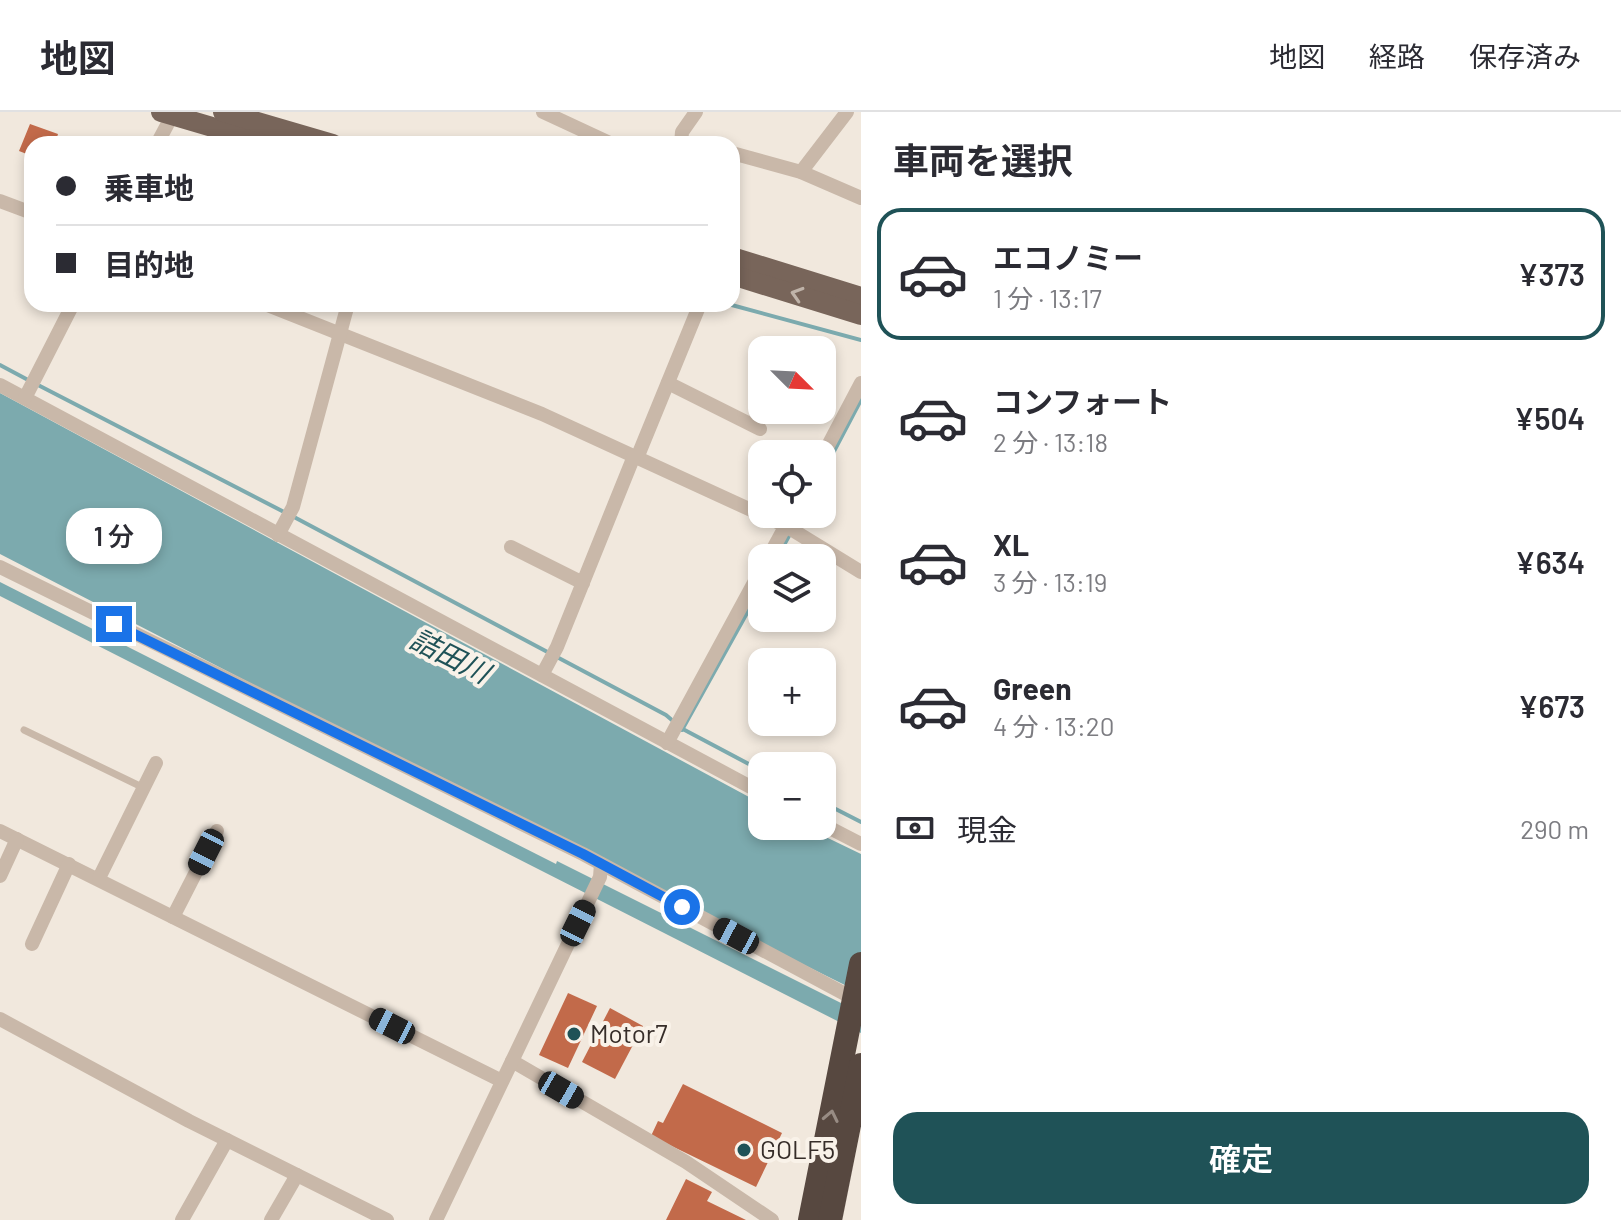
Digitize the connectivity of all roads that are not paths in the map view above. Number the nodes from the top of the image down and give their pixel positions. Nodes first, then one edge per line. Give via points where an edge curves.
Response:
1 (223, 112) edge
2 (543, 112) edge
3 (696, 112) edge
4 (847, 112) edge
5 (169, 113) edge
6 (162, 136) edge
7 (244, 136) edge
8 (306, 136) edge
9 (595, 136) edge
10 (682, 136) edge
11 (740, 155) edge
12 (801, 172) junction
13 (861, 198) edge
14 (0, 201) edge
15 (24, 210) edge
16 (740, 259) edge
17 (740, 277) edge
18 (861, 297) edge
19 (69, 312) edge
20 (285, 312) edge
21 (346, 312) edge
22 (693, 312) edge
23 (861, 315) edge
24 (341, 334) junction
25 (668, 383) junction
26 (861, 383) edge
27 (0, 385) edge
28 (25, 398) junction
29 (760, 429) dead end
30 (831, 440) edge
31 (636, 457) junction
32 (748, 506) edge
33 (281, 528) junction
34 (796, 528) edge
35 (511, 547) dead end
36 (0, 567) edge
37 (861, 572) edge
38 (583, 583) junction
39 (748, 593) edge
40 (546, 670) junction
41 (24, 730) dead end
42 (670, 738) junction
43 (156, 763) dead end
44 (748, 785) edge
45 (144, 788) junction
46 (0, 831) edge
47 (217, 831) dead end
48 (836, 831) edge
49 (17, 839) junction
50 (861, 844) edge
51 (69, 864) junction
52 (600, 871) junction
53 (0, 876) edge
54 (99, 878) junction
55 (173, 917) junction
56 (32, 944) dead end
57 (861, 964) edge
58 (857, 1000) edge
59 (0, 1019) edge
60 (512, 1061) junction
61 (861, 1065) edge
62 (502, 1081) junction
63 (227, 1140) junction
64 (297, 1175) junction
65 (182, 1220) edge
66 (271, 1220) edge
67 (387, 1220) edge
68 (436, 1220) edge
69 (772, 1220) edge
70 (810, 1220) edge
71 (830, 1220) edge

1 - 8 main road
2 - 9 street
3 - 10 street
4 - 12 street
5 - 6 street
5 - 7 main road
11 - 12 street
12 - 13 street
14 - 15 street
16 - 18 main road
23 -> 17 main road
19 - 28 street
20 - 24 street
21 - 24 street
22 - 25 street
24 - 31 street
24 - 33 street via 293,507
25 - 29 street
25 - 31 street
26 - 30 street
27 - 28 street
28 - 33 street
31 - 32 street
31 - 38 street
33 - 40 street
34 - 37 street
35 - 38 street
36 - 52 street
38 - 40 street
39 - 42 street
40 - 42 street
41 - 45 lane
42 - 44 street
43 - 45 street
45 - 54 street
46 - 49 street
47 - 55 street
48 - 50 street
49 - 51 street
49 - 53 street
51 - 54 street
51 - 56 street
52 - 58 street
52 - 60 street
54 - 55 street
55 - 62 street
57 - 58 highway
70 -> 58 highway
59 - 63 street
60 - 62 street
60 - 69 street via 686,1162
61 - 71 highway
62 - 68 street
63 - 64 street
63 - 65 street
64 - 66 street
64 - 67 street

